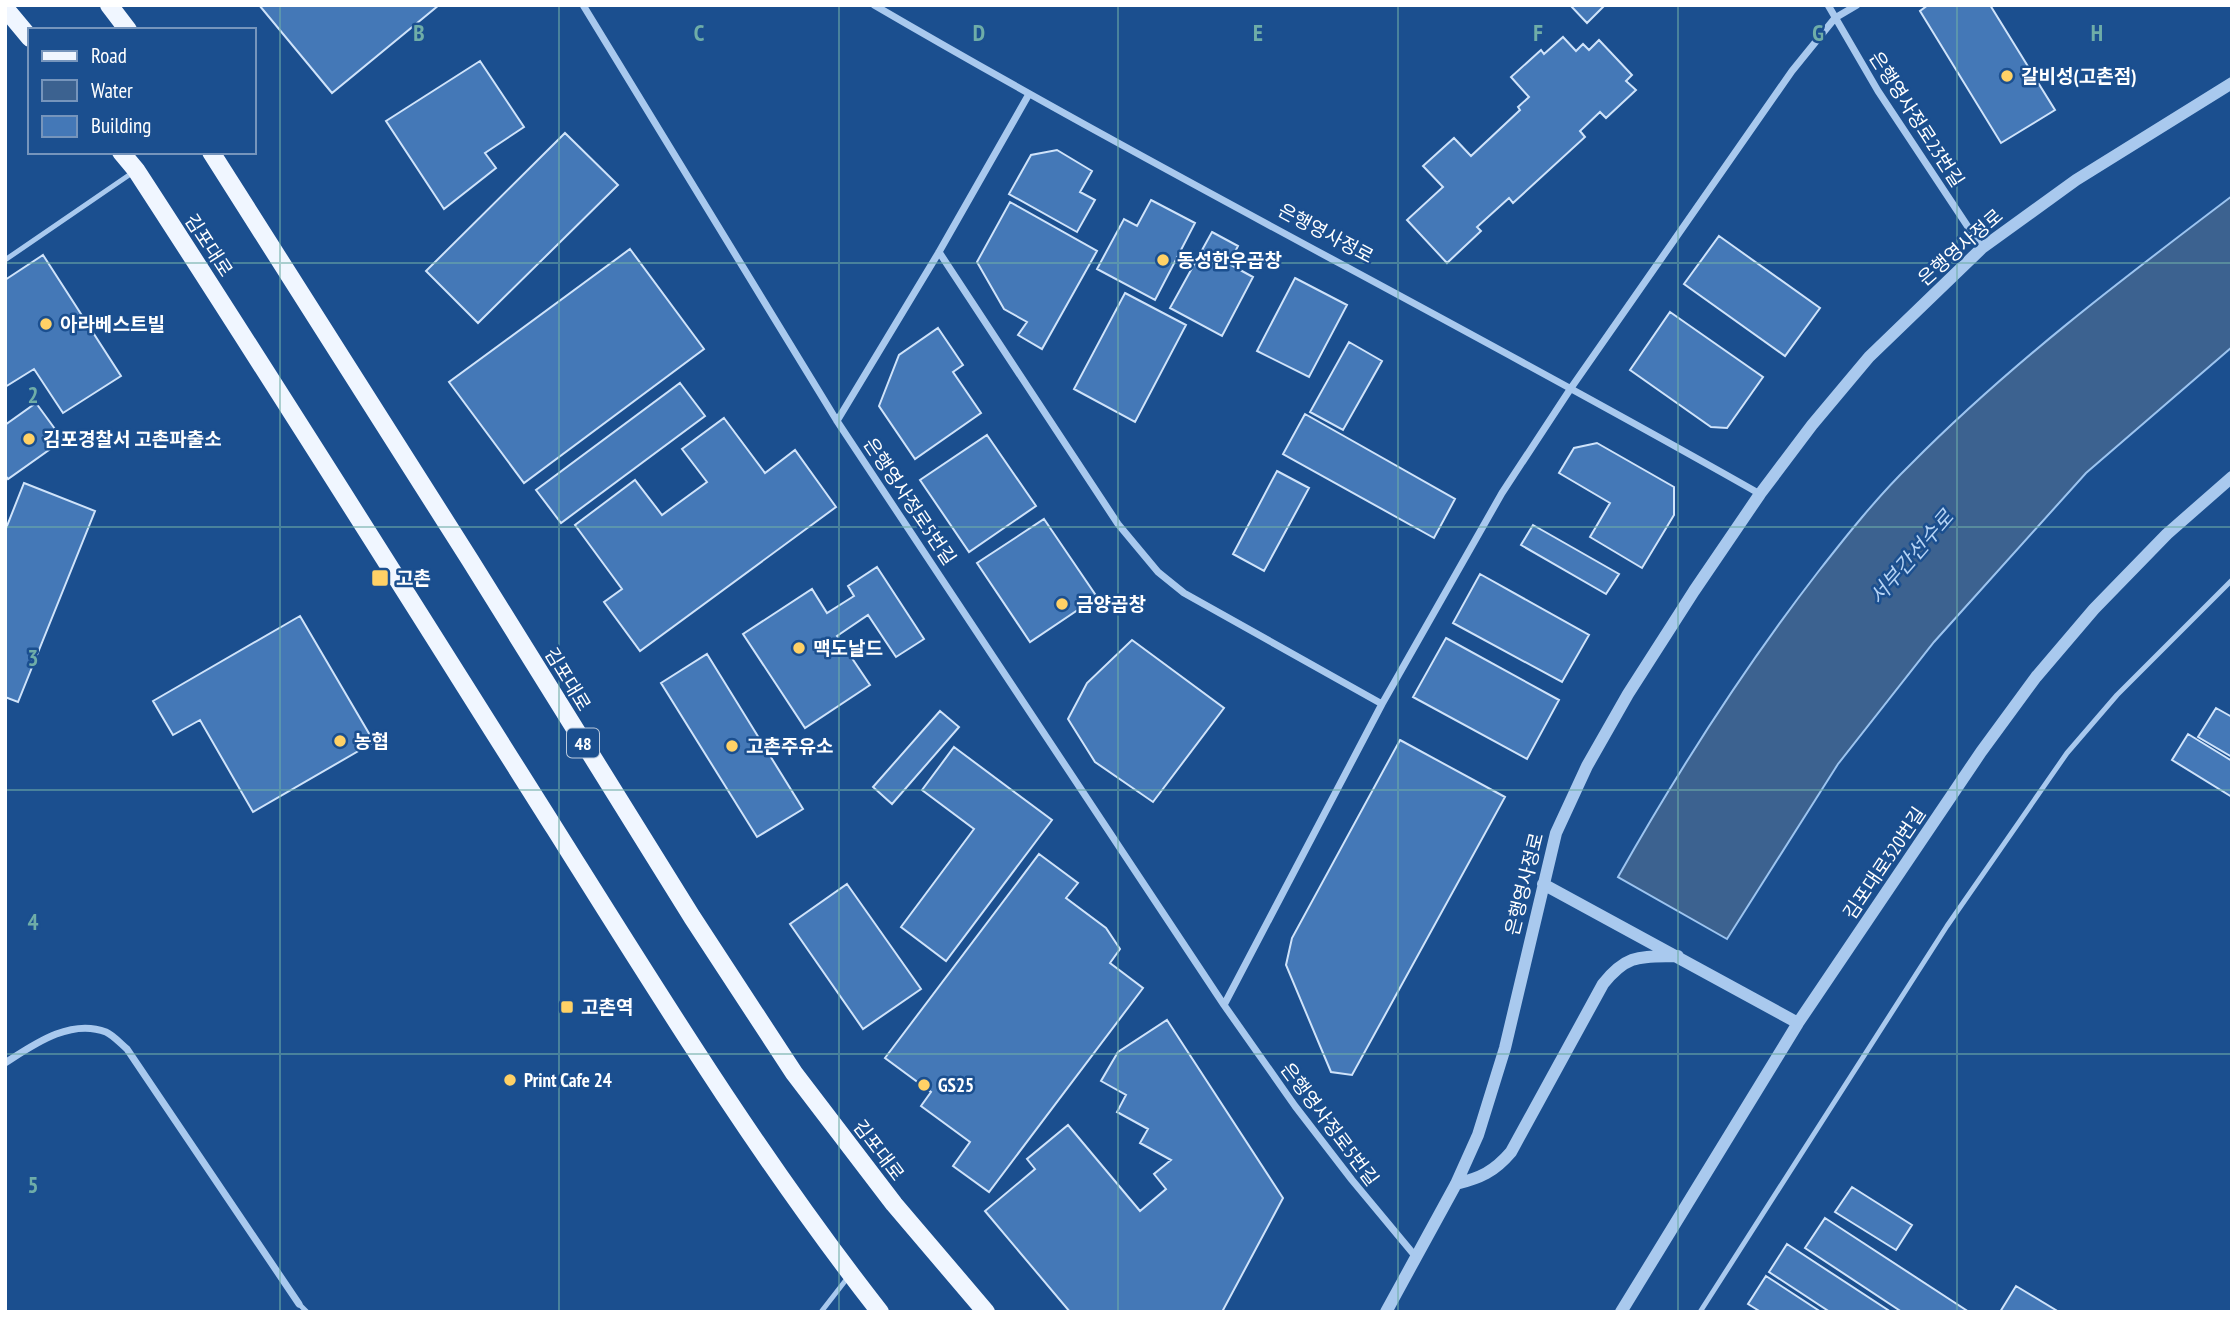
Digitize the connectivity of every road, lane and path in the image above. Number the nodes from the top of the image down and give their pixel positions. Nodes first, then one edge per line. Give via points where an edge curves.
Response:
1 (109, 5) edge
2 (583, 5) edge
3 (873, 5) edge
4 (1828, 5) edge
5 (1857, 5) edge
6 (5, 8) edge
7 (1835, 18) junction
8 (126, 28) edge
9 (28, 36) edge
10 (2232, 83) edge
11 (1029, 94) junction
12 (123, 154) edge
13 (212, 154) edge
14 (135, 170) junction
15 (1982, 248) junction
16 (939, 252) junction
17 (5, 260) edge
18 (1571, 388) junction
19 (837, 421) junction
20 (2232, 477) edge
21 (1760, 494) junction
22 (2232, 580) edge
23 (1382, 705) junction
24 (1543, 884) junction
25 (1678, 957) junction
26 (1224, 1005) junction
27 (1798, 1023) junction
28 (5, 1063) edge
29 (1455, 1184) junction
30 (1416, 1257) junction
31 (850, 1273) junction
32 (299, 1304) joint
33 (307, 1312) edge
34 (821, 1312) edge
35 (880, 1312) edge
36 (986, 1312) edge
37 (1386, 1312) edge
38 (1621, 1312) edge
39 (1700, 1312) edge

1 - 8 main road
2 - 19 street, 은행영사정로5번길
3 - 11 street, 은행영사정로
4 - 7 street, 은행영사정로23번길
5 - 7 street
6 - 9 main road
7 - 15 street, 은행영사정로23번길 via 1885,103
7 - 18 street
10 - 15 street, 은행영사정로 via 2076,180
11 - 16 street
11 - 18 street, 은행영사정로
12 - 14 main road, 김포대로
13 - 36 main road, 김포대로 / 48 via 794,1073 894,1205
14 - 17 lane
14 - 31 main road, 김포대로 via 689,1041
15 - 21 street, 은행영사정로 via 1869,357
16 - 19 street
16 - 23 street via 1118,524 1158,572 1184,593
18 - 21 street, 은행영사정로
18 - 23 street via 1502,493
19 - 26 street, 은행영사정로5번길
20 - 27 street, 김포대로320번길 via 2167,534 2036,677
21 - 24 street, 은행영사정로 via 1628,694 1587,766 1556,833
22 - 39 lane via 2126,685 2067,753 1940,937
23 - 26 street
24 - 25 street
24 - 29 street, 은행영사정로 via 1496,1081
25 - 27 street
25 - 29 street via 1629,960 1615,968 1511,1152 1482,1178
26 - 30 street, 은행영사정로5번길 via 1295,1107
27 - 38 street, 김포대로320번길
28 - 32 street via 43,1039 77,1029 106,1032 127,1049
29 - 30 street, 은행영사정로
30 - 37 street, 은행영사정로
31 - 34 lane
31 - 35 main road, 김포대로
32 - 33 lane

